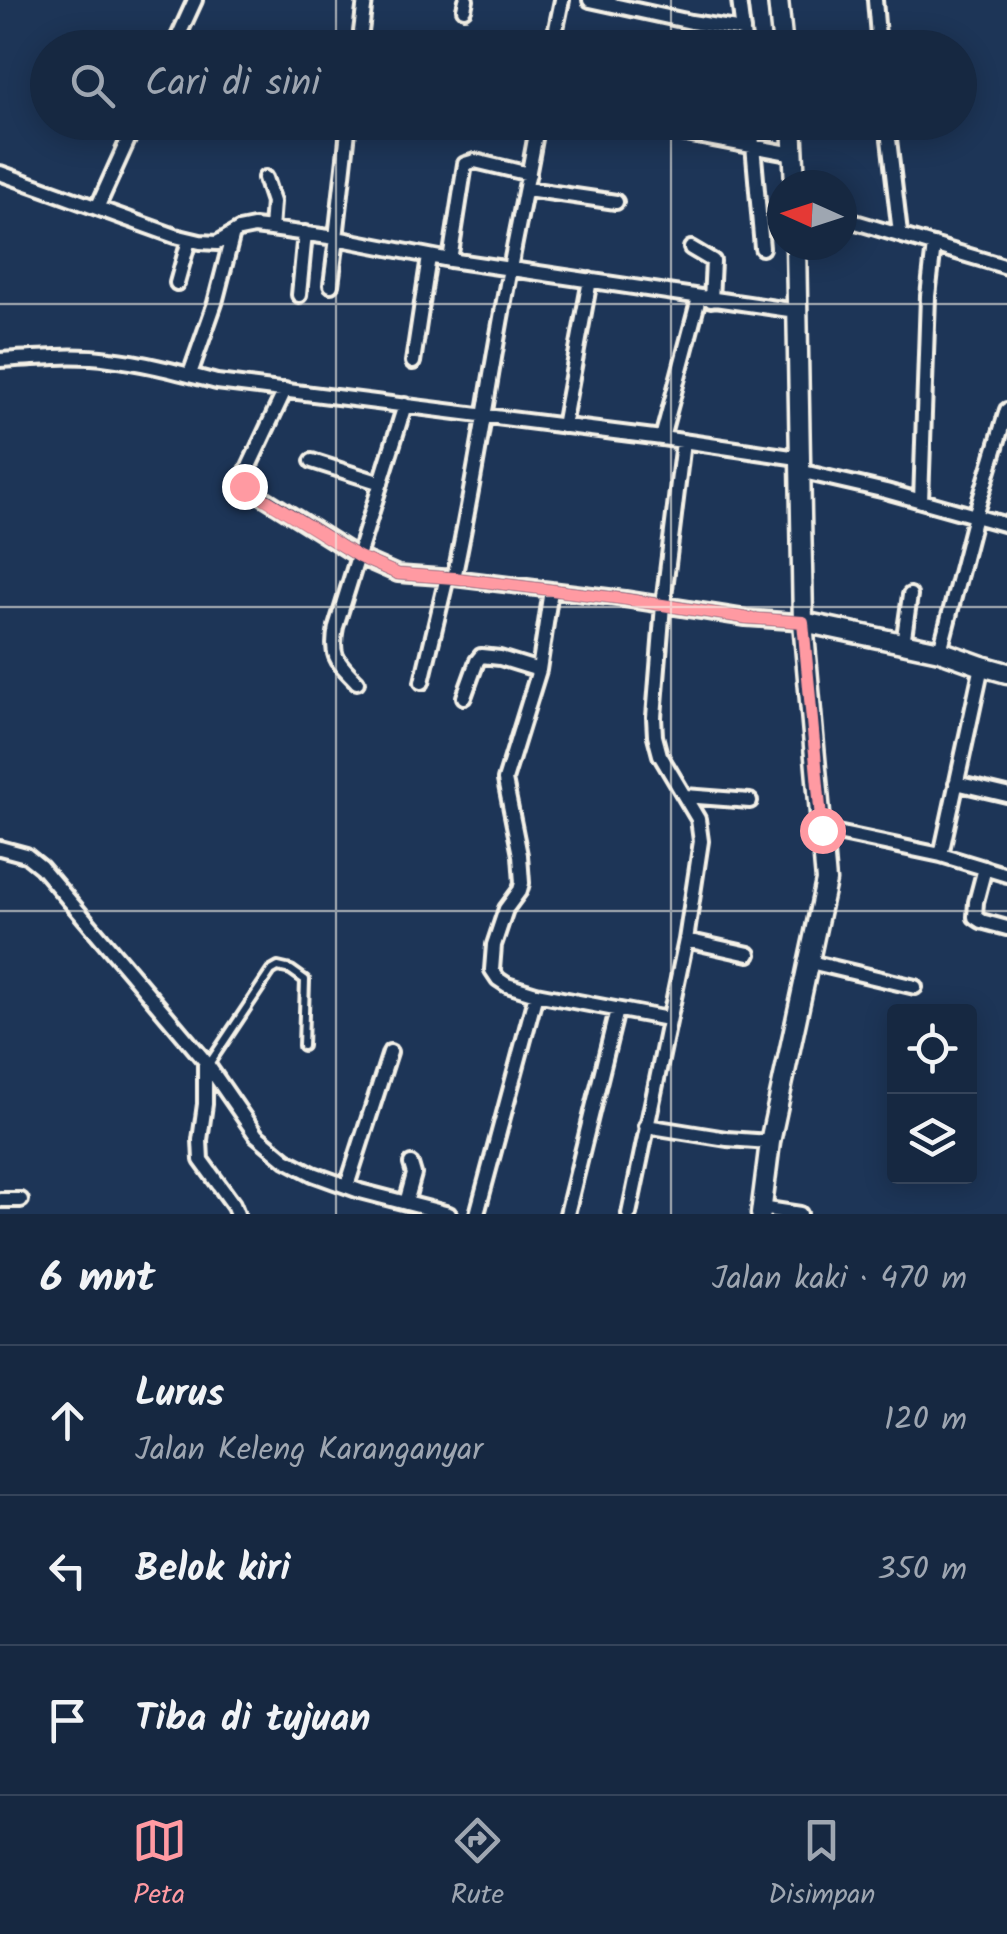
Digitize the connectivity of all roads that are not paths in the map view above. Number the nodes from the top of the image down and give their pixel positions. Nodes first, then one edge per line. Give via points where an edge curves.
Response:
1 (195, 0) edge
2 (365, 0) edge
3 (562, 0) edge
4 (590, 0) edge
5 (740, 0) edge
6 (778, 0) edge
7 (875, 0) edge
8 (181, 30) edge
9 (361, 30) edge
10 (556, 30) edge
11 (743, 30) joint
12 (782, 30) edge
13 (878, 30) edge
14 (128, 140) edge
15 (347, 140) edge
16 (535, 140) edge
17 (724, 140) edge
18 (760, 140) edge
19 (793, 140) edge
20 (889, 140) edge
21 (764, 148) junction
22 (794, 154) junction
23 (795, 170) edge
24 (0, 172) edge
25 (529, 174) junction
26 (265, 178) dead end
27 (527, 189) junction
28 (616, 202) dead end
29 (98, 206) junction
30 (857, 222) edge
31 (271, 228) junction
32 (305, 233) junction
33 (900, 234) junction
34 (232, 236) junction
35 (337, 238) junction
36 (189, 240) junction
37 (934, 245) junction
38 (691, 248) dead end
39 (762, 248) dead end
40 (429, 256) junction
41 (450, 260) junction
42 (796, 260) edge
43 (1007, 267) edge
44 (510, 269) junction
45 (590, 280) junction
46 (177, 283) dead end
47 (331, 285) dead end
48 (299, 295) dead end
49 (705, 299) junction
50 (796, 311) junction
51 (0, 360) edge
52 (414, 362) dead end
53 (190, 374) junction
54 (285, 390) junction
55 (405, 406) junction
56 (1007, 410) edge
57 (484, 415) junction
58 (563, 426) junction
59 (662, 438) junction
60 (684, 442) junction
61 (312, 461) dead end
62 (799, 464) junction
63 (382, 483) junction
64 (921, 502) junction
65 (975, 516) junction
66 (1007, 525) edge
67 (359, 557) junction
68 (451, 578) junction
69 (551, 590) junction
70 (910, 595) dead end
71 (663, 605) junction
72 (803, 622) junction
73 (902, 644) junction
74 (940, 651) junction
75 (982, 666) junction
76 (539, 670) junction
77 (1007, 673) edge
78 (357, 682) dead end
79 (422, 682) dead end
80 (464, 698) dead end
81 (956, 784) junction
82 (1007, 795) edge
83 (684, 796) junction
84 (750, 802) dead end
85 (822, 830) junction
86 (0, 848) edge
87 (941, 855) junction
88 (985, 868) junction
89 (1007, 875) edge
90 (1007, 928) edge
91 (686, 940) junction
92 (748, 954) dead end
93 (810, 962) junction
94 (915, 987) dead end
95 (536, 994) junction
96 (617, 1010) junction
97 (668, 1019) junction
98 (303, 1046) dead end
99 (390, 1052) dead end
100 (206, 1063) junction
101 (646, 1126) junction
102 (770, 1142) junction
103 (411, 1164) dead end
104 (347, 1186) junction
105 (0, 1200) edge
106 (21, 1200) dead end
107 (403, 1207) edge
108 (761, 1211) edge
109 (237, 1214) edge
110 (449, 1214) edge
111 (477, 1214) edge
112 (566, 1214) edge
113 (629, 1214) edge
114 (800, 1214) edge

1 - 8 street
2 - 9 street
3 - 10 street
4 - 11 street
5 - 11 street
6 - 12 main road
7 - 13 street
14 - 29 street
15 - 35 street
16 - 25 street
17 - 21 street
18 - 21 street
19 - 22 main road
20 - 33 street
21 - 22 street
21 - 39 street
22 - 23 main road
24 - 29 street
25 - 27 street
25 - 41 street via 465,164
26 - 31 street
27 - 28 street
27 - 44 street
29 - 36 street
30 - 33 street
31 - 32 street
31 - 34 street
32 - 35 street
32 - 48 street
33 - 37 street
34 - 36 street via 218,243
34 - 53 street
35 - 40 street
35 - 47 street
36 - 46 street
37 - 43 street
37 - 64 street
38 - 49 street via 714,261
40 - 41 street
40 - 52 street
41 - 44 street
42 - 50 main road
44 - 45 street
44 - 57 street
45 - 49 street
45 - 58 street
49 - 50 street
49 - 59 street
50 - 62 main road
51 - 53 street via 107,358
53 - 54 street
54 - 55 street
54 - 67 street via 244,486
55 - 57 street
55 - 63 street
56 - 65 street
57 - 58 street
57 - 68 street
58 - 59 street
59 - 60 street
60 - 62 street
60 - 71 street
61 - 63 street
62 - 64 street
62 - 72 main road
63 - 67 street
64 - 65 street
65 - 66 street
65 - 74 street
67 - 68 street via 398,574
67 - 78 street via 332,645 335,659
68 - 69 street
68 - 79 street
69 - 71 street
69 - 76 street
70 - 73 street
71 - 72 street
71 - 83 street via 655,736
72 - 73 main road
72 - 85 main road
73 - 74 main road
74 - 75 main road
75 - 77 main road
75 - 81 street
76 - 80 street via 482,656
76 - 95 street via 504,780 522,882 506,909 492,964 498,980
81 - 82 street
81 - 87 street
83 - 84 street
83 - 91 street via 701,841
85 - 87 street
85 - 93 main road via 826,881
86 - 100 street via 26,854 42,867
87 - 88 street
88 - 89 street
88 - 90 street via 975,917
91 - 92 street
91 - 97 street
93 - 94 street
93 - 102 main road
95 - 96 street
95 - 111 street
96 - 97 street
96 - 112 street
97 - 101 street
98 - 100 lane via 305,980 275,967
99 - 104 street
100 - 104 street via 256,1135 286,1160
100 - 109 street via 200,1155
101 - 102 street
101 - 113 street
102 - 108 main road
103 - 107 street
104 - 107 street
105 - 106 street
107 - 110 street
108 - 114 street

